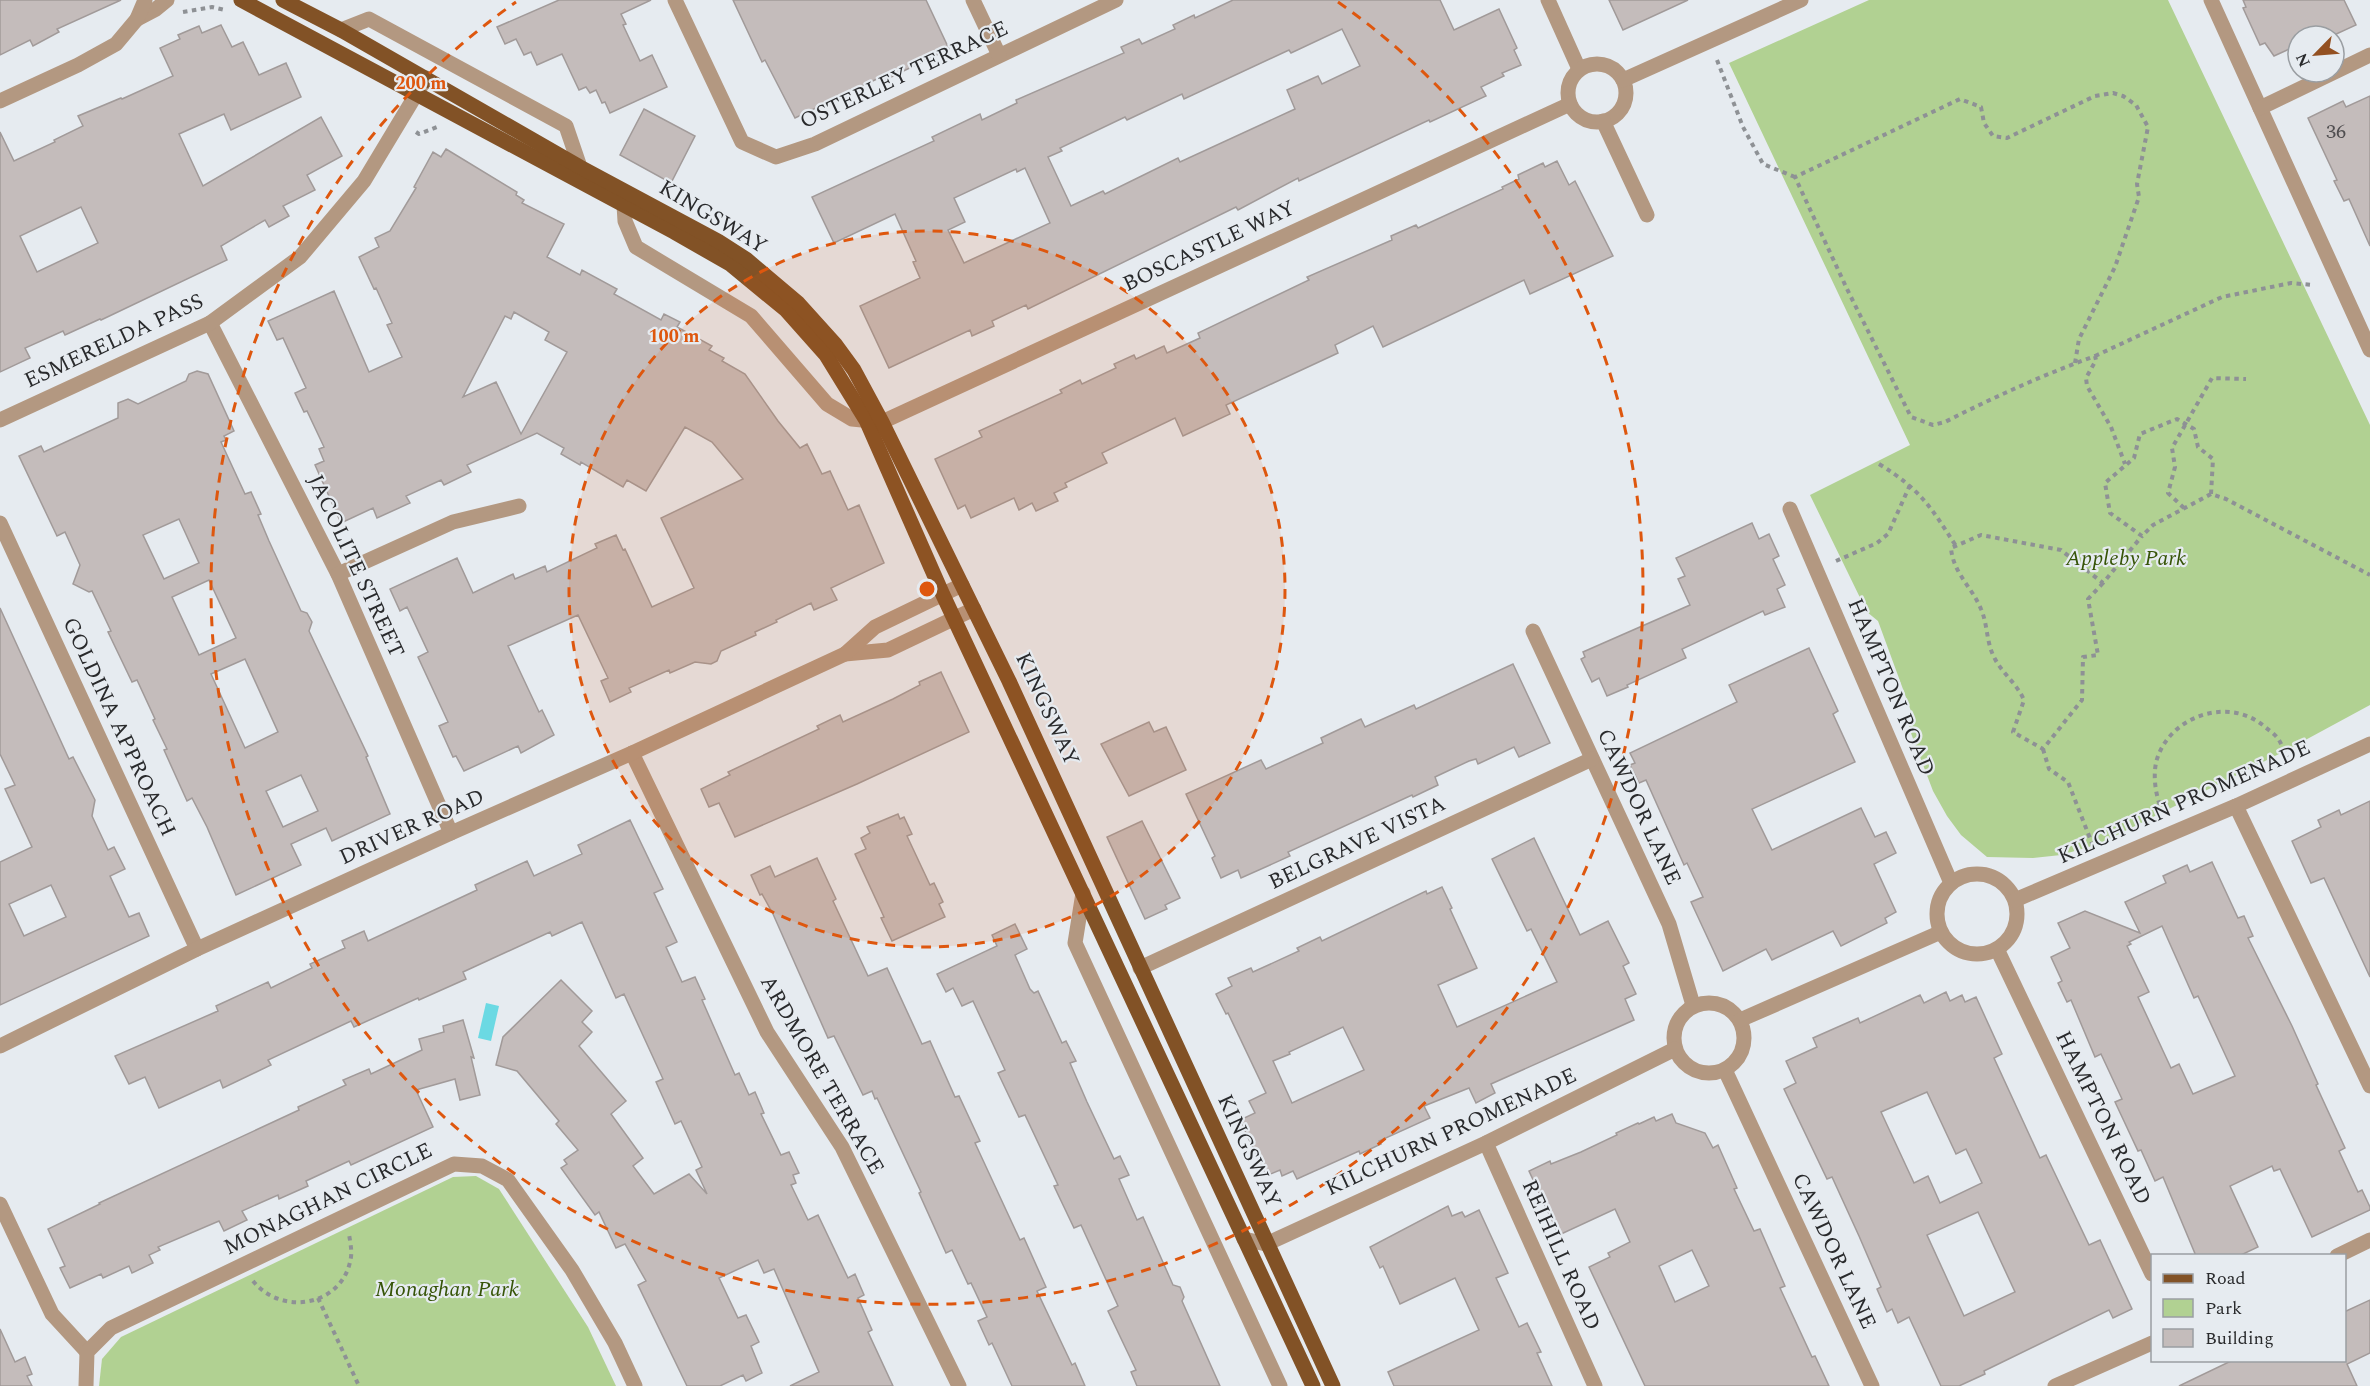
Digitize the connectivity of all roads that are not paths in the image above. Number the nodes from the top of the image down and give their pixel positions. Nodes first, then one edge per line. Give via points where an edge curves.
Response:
1 (145, 0) edge
2 (167, 0) edge
3 (241, 0) edge
4 (283, 0) edge
5 (675, 0) edge
6 (973, 0) edge
7 (1116, 0) edge
8 (1548, 0) edge
9 (1801, 0) edge
10 (2211, 0) edge
11 (137, 19) junction
12 (341, 30) junction
13 (999, 55) junction
14 (2370, 55) edge
15 (1579, 69) junction
16 (426, 78) junction
17 (1623, 80) junction
18 (417, 95) junction
19 (0, 101) edge
20 (1570, 104) junction
21 (2260, 108) junction
22 (1603, 121) junction
23 (580, 167) junction
24 (624, 206) junction
25 (1647, 215) dead end
26 (210, 323) junction
27 (2370, 350) edge
28 (0, 420) edge
29 (866, 420) junction
30 (882, 422) junction
31 (519, 506) dead end
32 (1790, 510) dead end
33 (0, 523) edge
34 (338, 574) junction
35 (962, 585) junction
36 (943, 595) junction
37 (974, 609) junction
38 (954, 619) junction
39 (1533, 631) dead end
40 (845, 654) junction
41 (2370, 744) edge
42 (632, 753) junction
43 (1592, 759) junction
44 (2236, 806) junction
45 (451, 833) junction
46 (1951, 883) junction
47 (1083, 893) junction
48 (2015, 900) junction
49 (1941, 932) junction
50 (197, 949) junction
51 (1997, 949) junction
52 (1140, 968) junction
53 (1693, 1005) junction
54 (1740, 1020) junction
55 (0, 1046) edge
56 (1675, 1049) junction
57 (1725, 1070) junction
58 (2370, 1086) edge
59 (1486, 1143) junction
60 (0, 1204) edge
61 (1244, 1239) junction
62 (2370, 1240) edge
63 (1266, 1244) junction
64 (2341, 1254) edge
65 (2151, 1272) edge
66 (2151, 1343) edge
67 (87, 1352) junction
68 (86, 1386) edge
69 (635, 1386) edge
70 (959, 1386) edge
71 (1280, 1386) edge
72 (1313, 1386) edge
73 (1333, 1386) edge
74 (1595, 1386) edge
75 (1872, 1386) edge
76 (2055, 1386) edge

1 - 11 street
2 - 11 street
3 - 18 main road, KINGSWAY
4 - 12 main road, KINGSWAY
5 - 13 street, OSTERLEY TERRACE via 742,142 776,157 815,144
6 - 13 street
7 - 13 street, OSTERLEY TERRACE
8 - 15 street
9 - 17 street
10 - 21 street
11 - 19 street via 116,44
12 - 16 main road, KINGSWAY
12 - 23 street via 369,19 566,126
14 - 21 street
15 - 17 street via 1588,64 1609,66
15 - 20 street via 1568,85
16 - 18 street, ESMERELDA PASS
16 - 23 main road, KINGSWAY
17 - 22 street via 1625,101 1613,117
18 - 24 main road, KINGSWAY
18 - 26 street, ESMERELDA PASS via 364,181 300,257
20 - 22 street via 1583,119
20 - 30 street, BOSCASTLE WAY
21 - 27 street
22 - 25 street
23 - 30 main road, KINGSWAY via 718,241 770,279 816,320 835,344
24 - 29 main road, KINGSWAY via 730,264 786,310 826,355
24 - 29 street, KINGSWAY via 625,221 636,247 751,316 827,404 852,419
26 - 28 street, ESMERELDA PASS
26 - 34 street, JACOLITE STREET
29 - 30 street
29 - 36 main road, KINGSWAY
30 - 35 main road, KINGSWAY
31 - 34 street via 453,522
32 - 46 street, HAMPTON ROAD
33 - 50 street, GOLDINA APPROACH
34 - 45 street, JACOLITE STREET
35 - 36 street, DRIVER ROAD
35 - 37 main road, KINGSWAY
36 - 38 main road, KINGSWAY
36 - 40 street, DRIVER ROAD via 876,627
37 - 38 street, DRIVER ROAD
37 - 52 main road, KINGSWAY
38 - 40 street, DRIVER ROAD via 888,650
38 - 47 main road, KINGSWAY
39 - 43 street, CAWDOR LANE
40 - 42 street, DRIVER ROAD
41 - 44 street, KILCHURN PROMENADE
42 - 45 street, DRIVER ROAD
42 - 70 street, ARDMORE TERRACE via 767,1032 842,1147
43 - 52 street, BELGRAVE VISTA
43 - 53 street, CAWDOR LANE via 1669,924
44 - 48 street, KILCHURN PROMENADE
44 - 58 street
45 - 50 street, DRIVER ROAD
46 - 48 street via 1972,873 1987,874 2001,881
46 - 49 street via 1937,906
47 - 61 main road, KINGSWAY
47 - 71 street via 1075,944
48 - 51 street via 2014,930
49 - 51 street via 1947,941 1970,954
49 - 54 street
50 - 55 street, DRIVER ROAD
51 - 65 street, HAMPTON ROAD
52 - 63 main road, KINGSWAY
53 - 54 street via 1718,1003
53 - 56 street via 1676,1024
54 - 57 street via 1744,1044 1740,1056
56 - 57 street via 1689,1068 1701,1073
56 - 59 street, KILCHURN PROMENADE
57 - 75 street, CAWDOR LANE
59 - 63 street, KILCHURN PROMENADE
59 - 74 street, REIHILL ROAD
60 - 67 street via 52,1314
61 - 63 street
61 - 72 main road, KINGSWAY
62 - 64 street
63 - 73 main road, KINGSWAY
66 - 76 street
67 - 68 street
67 - 69 street, MONAGHAN CIRCLE via 111,1328 454,1164 482,1166 508,1180 572,1270

